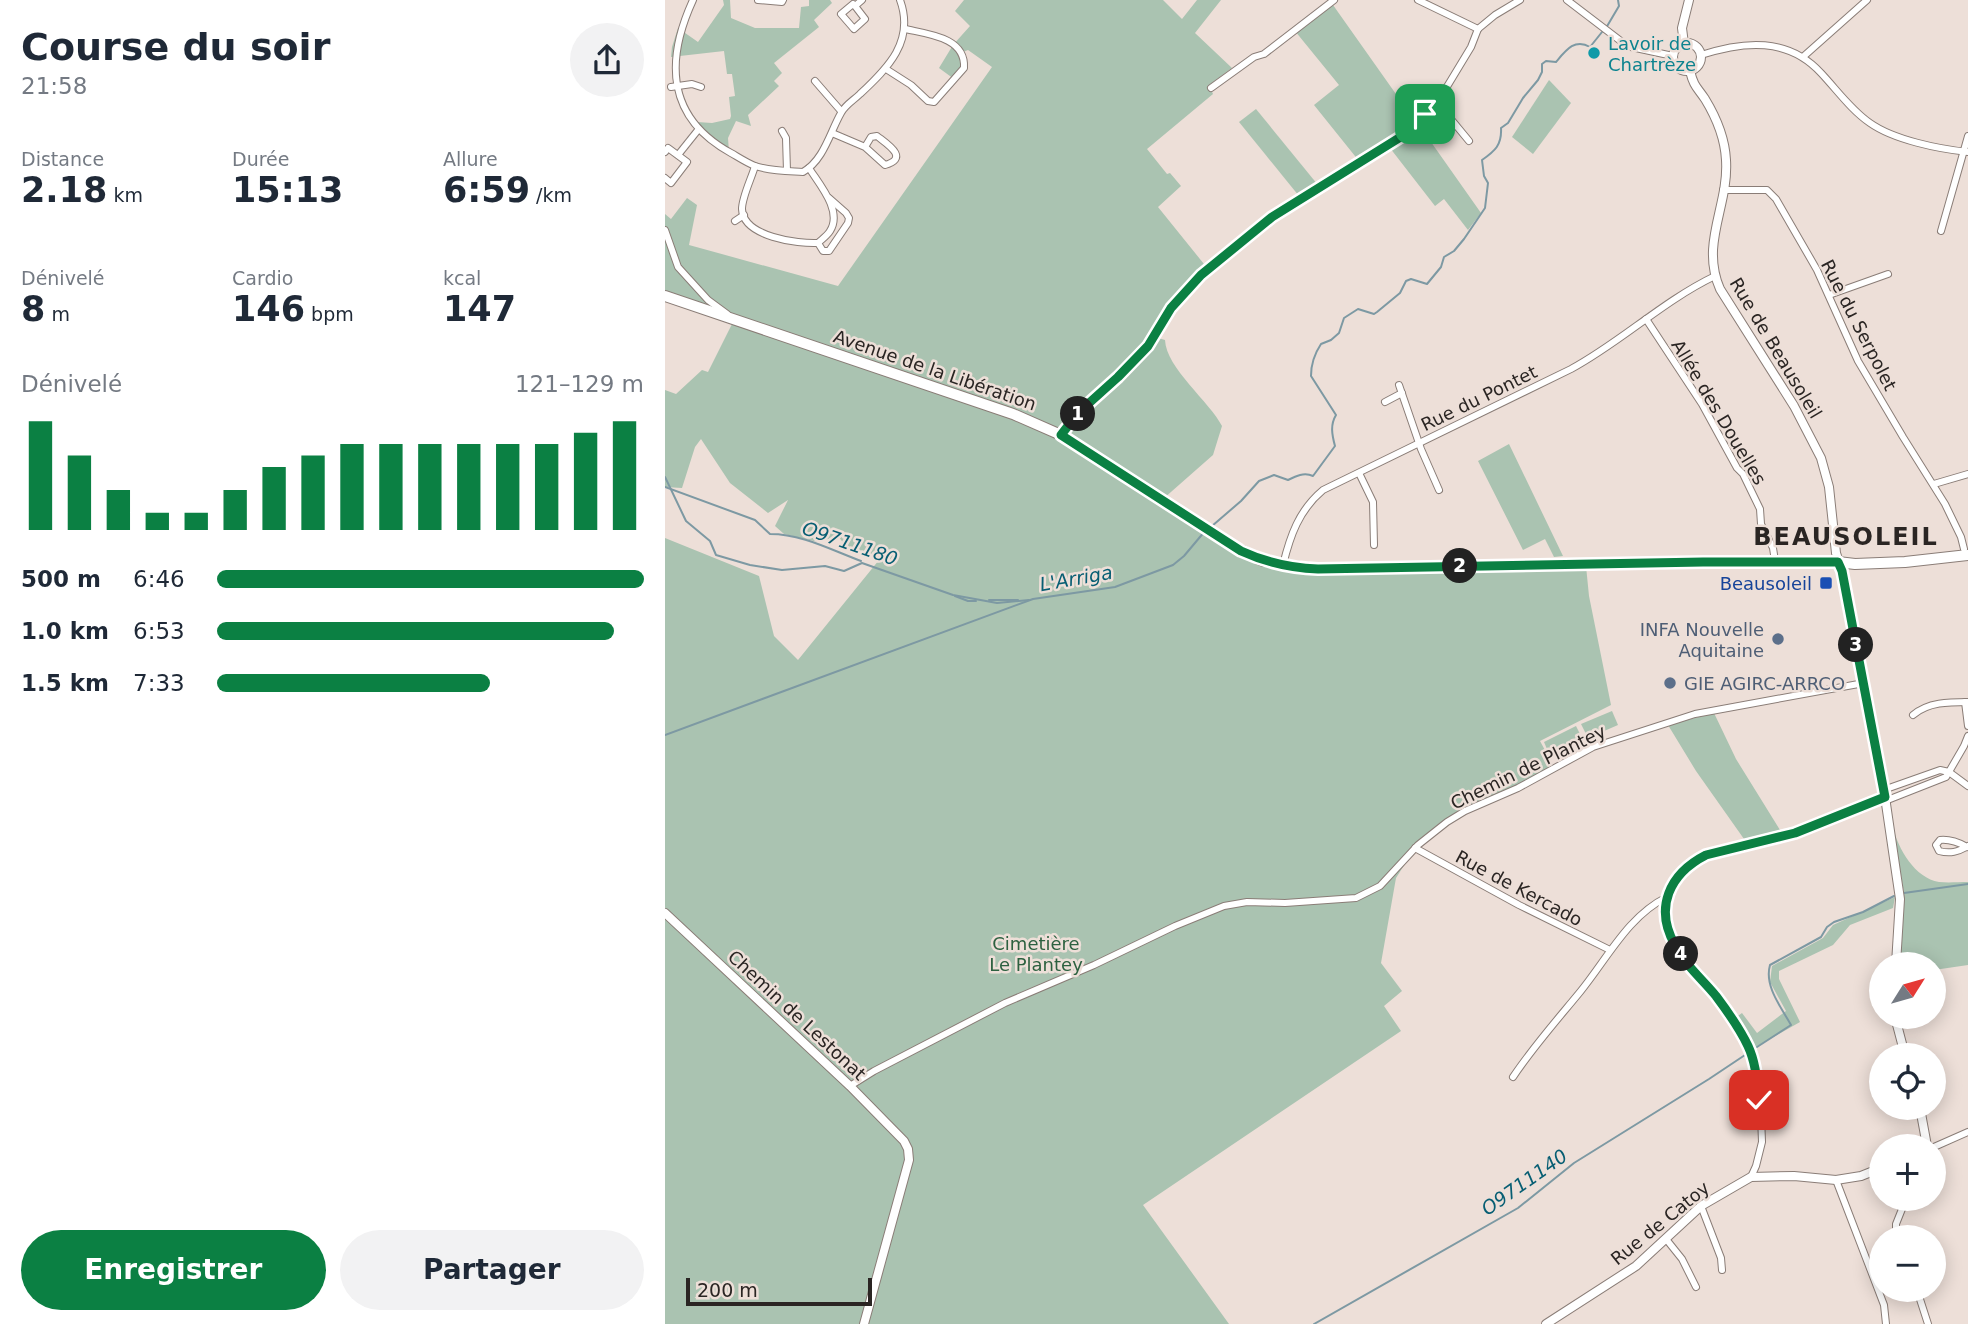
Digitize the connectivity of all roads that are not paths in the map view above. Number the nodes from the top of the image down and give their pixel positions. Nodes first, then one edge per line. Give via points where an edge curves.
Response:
1 (693, 0) edge
2 (758, 0) edge
3 (783, 0) edge
4 (862, 0) edge
5 (900, 0) edge
6 (1334, 0) edge
7 (1418, 0) edge
8 (1520, 0) edge
9 (1567, 0) edge
10 (1689, 0) edge
11 (1867, 0) edge
12 (855, 6) dead end
13 (905, 29) junction
14 (1478, 29) junction
15 (1683, 44) junction
16 (1701, 55) junction
17 (1804, 56) junction
18 (1673, 57) junction
19 (886, 69) junction
20 (1690, 71) junction
21 (815, 80) dead end
22 (668, 83) edge
23 (701, 87) dead end
24 (1211, 89) dead end
25 (1436, 101) junction
26 (841, 111) junction
27 (698, 130) junction
28 (782, 131) dead end
29 (832, 133) junction
30 (1968, 136) edge
31 (1469, 141) dead end
32 (865, 147) junction
33 (665, 152) edge
34 (1965, 152) edge
35 (678, 156) junction
36 (755, 166) junction
37 (809, 168) junction
38 (787, 171) junction
39 (665, 178) edge
40 (1723, 190) junction
41 (825, 195) junction
42 (744, 215) junction
43 (735, 221) dead end
44 (1945, 226) dead end
45 (665, 230) edge
46 (818, 243) junction
47 (1884, 273) dead end
48 (1715, 276) junction
49 (1829, 295) junction
50 (665, 296) edge
51 (1646, 319) junction
52 (735, 320) junction
53 (1399, 385) dead end
54 (1402, 393) junction
55 (1385, 402) dead end
56 (1061, 435) junction
57 (1420, 443) junction
58 (1359, 473) junction
59 (1968, 474) edge
60 (1443, 477) dead end
61 (1435, 481) junction
62 (1934, 484) junction
63 (1439, 490) dead end
64 (1371, 540) dead end
65 (1966, 552) edge
66 (1258, 559) junction
67 (1775, 561) junction
68 (1838, 562) junction
69 (1283, 565) junction
70 (1310, 569) junction
71 (1864, 683) junction
72 (1967, 702) edge
73 (1913, 715) dead end
74 (1968, 726) edge
75 (1968, 736) edge
76 (1949, 772) junction
77 (1968, 786) edge
78 (1884, 795) junction
79 (1416, 848) junction
80 (1667, 897) junction
81 (665, 913) edge
82 (1610, 950) junction
83 (1897, 952) edge
84 (1513, 1077) dead end
85 (850, 1086) junction
86 (1968, 1132) edge
87 (1946, 1142) edge
88 (1869, 1172) edge
89 (1751, 1177) junction
90 (1836, 1180) junction
91 (1701, 1206) junction
92 (1666, 1239) junction
93 (1723, 1270) dead end
94 (1696, 1287) dead end
95 (1921, 1302) edge
96 (864, 1324) edge
97 (1546, 1324) edge
98 (1886, 1324) edge
99 (1928, 1324) edge

1 - 22 street via 675,34
2 - 3 street
4 - 12 street
5 - 13 street
6 - 24 street
7 - 14 street
8 - 14 street
9 - 18 street via 1631,47
10 - 15 street
11 - 17 street
13 - 19 street
13 - 19 street via 946,39 961,54 964,68 934,102
14 - 25 street
15 - 16 street via 1694,46
15 - 18 street
16 - 17 street via 1771,45
16 - 20 street via 1697,67
17 - 34 street via 1871,124 1888,133
18 - 20 street via 1677,67
19 - 26 street
20 - 40 street, Rue de Beausoleil via 1722,140 1726,161
21 - 26 street
22 - 23 street
22 - 27 street
25 - 31 street
25 - 56 street via 1399,138 1282,209 1238,243 1180,296 1148,346
26 - 29 street
27 - 35 street
27 - 36 street
28 - 38 street
29 - 32 street
29 - 37 street
30 - 34 street
32 - 32 street via 885,165 897,154 874,136
33 - 35 street via 668,148
34 - 44 street
35 - 39 street via 687,162 671,183
36 - 38 street
36 - 42 street
37 - 38 street
37 - 41 street
40 - 48 street, Rue de Beausoleil via 1713,242
40 - 49 street, Rue du Serpolet via 1772,193
41 - 46 street via 834,220
41 - 46 street via 849,218 829,251
42 - 43 street
42 - 46 street via 769,236
45 - 52 street via 686,278
47 - 49 street
48 - 51 street, Rue du Pontet
48 - 68 street, Rue de Beausoleil via 1821,458
49 - 62 street, Rue du Serpolet via 1858,361
50 - 52 main road, Avenue de la Libération
51 - 57 street, Rue du Pontet via 1584,362
51 - 67 street, Allée des Douelles via 1743,474 1760,509
52 - 56 main road, Avenue de la Libération via 1013,414
53 - 54 street
54 - 55 street
54 - 57 street
56 - 66 main road, Avenue de la Libération
57 - 58 street, Rue du Pontet
57 - 61 street
58 - 64 street via 1373,502
58 - 69 street, Rue du Pontet via 1331,485 1311,502 1297,521
59 - 62 street
60 - 61 street
61 - 63 street
62 - 65 street, Rue du Serpolet
65 - 68 main road
65 - 68 main road via 1905,562
66 - 69 main road
66 - 70 main road via 1276,567
67 - 68 main road
67 - 70 main road
68 - 71 street, Rue de Beausoleil
69 - 70 main road
71 - 78 street, Rue de Beausoleil
71 - 79 street, Chemin de Plantey via 1695,714 1593,747 1465,811
72 - 73 street via 1921,708
72 - 74 street
75 - 76 street
76 - 77 street
76 - 78 street via 1942,780
76 - 78 street via 1940,770 1889,788
78 - 80 street via 1795,833 1706,855 1678,876
78 - 83 street, Rue de Beausoleil via 1900,899
79 - 82 street, Rue de Kercado
79 - 85 street, Chemin de Plantey via 1380,886 1356,898 1224,906 1005,1003
80 - 82 street via 1644,912
80 - 89 street via 1665,916 1675,946 1731,1016 1752,1056 1762,1142
81 - 85 street, Chemin de Lestonat
82 - 84 street
85 - 96 street, Chemin de Lestonat via 904,1141 909,1160
86 - 87 street
88 - 90 street
89 - 90 street
89 - 91 street, Rue de Catoy
90 - 98 street via 1884,1305
91 - 92 street, Rue de Catoy
91 - 93 street
92 - 94 street
92 - 97 street, Rue de Catoy via 1636,1266
95 - 99 street

